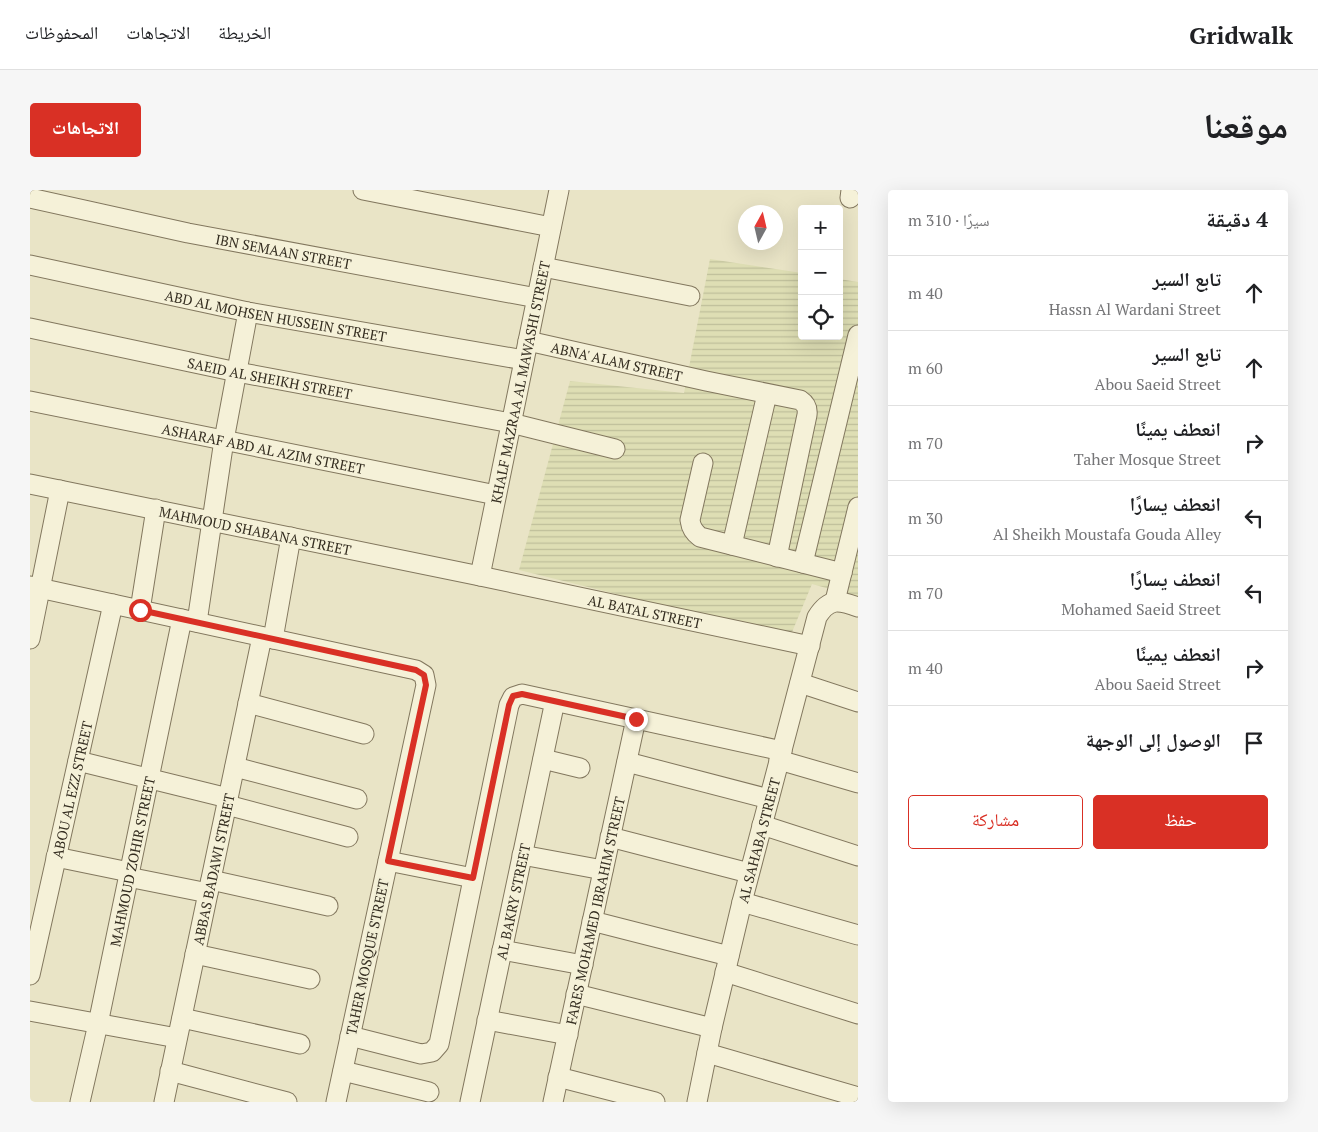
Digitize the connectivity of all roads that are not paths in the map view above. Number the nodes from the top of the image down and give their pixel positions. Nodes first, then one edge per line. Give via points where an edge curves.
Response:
1 (363, 190) edge
2 (559, 190) edge
3 (30, 198) edge
4 (551, 227) junction
5 (30, 265) edge
6 (543, 267) junction
7 (690, 296) dead end
8 (537, 298) junction
9 (248, 312) junction
10 (30, 328) edge
11 (858, 335) edge
12 (528, 341) junction
13 (524, 360) junction
14 (237, 372) junction
15 (767, 394) junction
16 (30, 401) edge
17 (511, 423) junction
18 (224, 440) junction
19 (615, 449) dead end
20 (703, 463) dead end
21 (30, 484) edge
22 (60, 490) junction
23 (496, 495) junction
24 (858, 507) edge
25 (156, 509) junction
26 (212, 521) junction
27 (290, 537) junction
28 (732, 545) junction
29 (777, 557) junction
30 (803, 563) junction
31 (842, 573) junction
32 (480, 576) junction
33 (35, 587) edge
34 (113, 604) junction
35 (847, 604) edge
36 (140, 610) junction
37 (190, 621) junction
38 (268, 638) junction
39 (30, 639) edge
40 (810, 646) junction
41 (800, 683) junction
42 (555, 701) junction
43 (858, 702) edge
44 (248, 704) junction
45 (636, 719) junction
46 (364, 734) dead end
47 (781, 756) junction
48 (543, 759) junction
49 (78, 761) junction
50 (627, 762) junction
51 (235, 766) junction
52 (580, 768) dead end
53 (149, 778) junction
54 (858, 783) edge
55 (357, 799) dead end
56 (769, 799) junction
57 (228, 801) junction
58 (762, 825) junction
59 (610, 837) junction
60 (348, 838) dead end
61 (522, 855) junction
62 (858, 856) edge
63 (56, 857) junction
64 (388, 861) junction
65 (603, 870) junction
66 (749, 873) junction
67 (129, 875) junction
68 (473, 878) junction
69 (209, 887) junction
70 (742, 902) junction
71 (328, 906) dead end
72 (592, 921) junction
73 (858, 935) edge
74 (502, 950) junction
75 (195, 954) junction
76 (727, 964) junction
77 (583, 965) junction
78 (30, 975) edge
79 (310, 979) dead end
80 (576, 994) junction
81 (30, 1011) edge
82 (858, 1014) edge
83 (182, 1018) junction
84 (487, 1020) junction
85 (98, 1024) junction
86 (712, 1028) junction
87 (568, 1035) junction
88 (350, 1036) junction
89 (177, 1038) junction
90 (300, 1044) dead end
91 (707, 1053) junction
92 (170, 1071) junction
93 (343, 1071) junction
94 (558, 1077) junction
95 (429, 1092) dead end
96 (858, 1097) edge
97 (80, 1102) edge
98 (164, 1102) edge
99 (287, 1102) edge
100 (336, 1102) edge
101 (470, 1102) edge
102 (553, 1102) edge
103 (654, 1102) edge
104 (697, 1102) edge

1 - 4 street
2 - 4 street, KHALF MAZRAA AL MAWASHI STREET
3 - 8 street, IBN SEMAAN STREET via 188,233
4 - 6 street, KHALF MAZRAA AL MAWASHI STREET
5 - 9 street, ABD AL MOHSEN HUSSEIN STREET
6 - 7 street
6 - 8 street, KHALF MAZRAA AL MAWASHI STREET
8 - 12 street, KHALF MAZRAA AL MAWASHI STREET
9 - 13 street, ABD AL MOHSEN HUSSEIN STREET
9 - 14 street, MAHMOUD ZOHIR STREET
10 - 14 street, SAEID AL SHEIKH STREET
11 - 30 street
12 - 13 street, KHALF MAZRAA AL MAWASHI STREET
12 - 15 street, ABNA' ALAM STREET
13 - 17 street, KHALF MAZRAA AL MAWASHI STREET
14 - 17 street, SAEID AL SHEIKH STREET
14 - 18 street, MAHMOUD ZOHIR STREET
15 - 28 street
15 - 29 street, ABNA' ALAM STREET via 800,400 808,411
16 - 18 street, ASHARAF ABD AL AZIM STREET
17 - 19 street, SAEID AL SHEIKH STREET
17 - 23 street, KHALF MAZRAA AL MAWASHI STREET
18 - 23 street, ASHARAF ABD AL AZIM STREET
18 - 26 street, MAHMOUD ZOHIR STREET
20 - 28 street via 691,512 691,527 700,537
21 - 22 street, MAHMOUD SHABANA STREET
22 - 25 street, MAHMOUD SHABANA STREET
22 - 33 street
23 - 32 street, KHALF MAZRAA AL MAWASHI STREET
24 - 31 street
25 - 26 street, MAHMOUD SHABANA STREET
25 - 36 street
26 - 27 street, MAHMOUD SHABANA STREET
26 - 37 street, MAHMOUD ZOHIR STREET
27 - 32 street, MAHMOUD SHABANA STREET
27 - 38 street, ABBAS BADAWI STREET
28 - 29 street
29 - 30 street
30 - 31 street
31 - 35 street
32 - 40 street, AL BATAL STREET
33 - 34 street
33 - 39 street
34 - 36 street
34 - 49 street, ABOU AL EZZ STREET
35 - 40 street, AL SAHABA STREET via 824,606 817,617
36 - 37 street
37 - 38 street
37 - 53 street, MAHMOUD ZOHIR STREET
38 - 44 street, ABBAS BADAWI STREET
38 - 64 street, TAHER MOSQUE STREET via 416,670 424,675 426,685
40 - 41 street, AL SAHABA STREET
41 - 43 street
41 - 47 street, AL SAHABA STREET
42 - 45 street
42 - 48 street, AL BAKRY STREET
42 - 68 street via 522,694 513,696
44 - 46 street
44 - 51 street, ABBAS BADAWI STREET
45 - 47 street
45 - 50 street, FARES MOHAMED IBRAHIM STREET
47 - 54 street
47 - 56 street, AL SAHABA STREET
48 - 52 street
48 - 61 street, AL BAKRY STREET
49 - 53 street
49 - 63 street, ABOU AL EZZ STREET
50 - 56 street
50 - 59 street, FARES MOHAMED IBRAHIM STREET
51 - 55 street
51 - 57 street, ABBAS BADAWI STREET
53 - 57 street
53 - 67 street, MAHMOUD ZOHIR STREET
56 - 58 street, AL SAHABA STREET
57 - 60 street
57 - 69 street, ABBAS BADAWI STREET
58 - 62 street
58 - 66 street, AL SAHABA STREET
59 - 65 street, FARES MOHAMED IBRAHIM STREET
59 - 66 street
61 - 65 street
61 - 74 street, AL BAKRY STREET
63 - 67 street
63 - 78 street, ABOU AL EZZ STREET
64 - 68 street
64 - 88 street, TAHER MOSQUE STREET
65 - 72 street, FARES MOHAMED IBRAHIM STREET
66 - 70 street, AL SAHABA STREET
67 - 69 street
67 - 85 street, MAHMOUD ZOHIR STREET
68 - 88 street via 439,1044 432,1052 421,1054
69 - 71 street
69 - 75 street, ABBAS BADAWI STREET
70 - 73 street
70 - 76 street, AL SAHABA STREET
72 - 76 street
72 - 77 street, FARES MOHAMED IBRAHIM STREET
74 - 77 street
74 - 84 street, AL BAKRY STREET
75 - 79 street
75 - 83 street, ABBAS BADAWI STREET
76 - 82 street
76 - 86 street, AL SAHABA STREET
77 - 80 street, FARES MOHAMED IBRAHIM STREET
80 - 86 street
80 - 87 street, FARES MOHAMED IBRAHIM STREET
81 - 85 street
83 - 89 street, ABBAS BADAWI STREET
83 - 90 street
84 - 87 street
84 - 101 street, AL BAKRY STREET
85 - 89 street
85 - 97 street, MAHMOUD ZOHIR STREET
86 - 91 street, AL SAHABA STREET
87 - 94 street, FARES MOHAMED IBRAHIM STREET
88 - 93 street, TAHER MOSQUE STREET
89 - 92 street, ABBAS BADAWI STREET
91 - 96 street
91 - 104 street, AL SAHABA STREET
92 - 98 street, ABBAS BADAWI STREET
92 - 99 street
93 - 95 street
93 - 100 street, TAHER MOSQUE STREET
94 - 102 street, FARES MOHAMED IBRAHIM STREET
94 - 103 street

